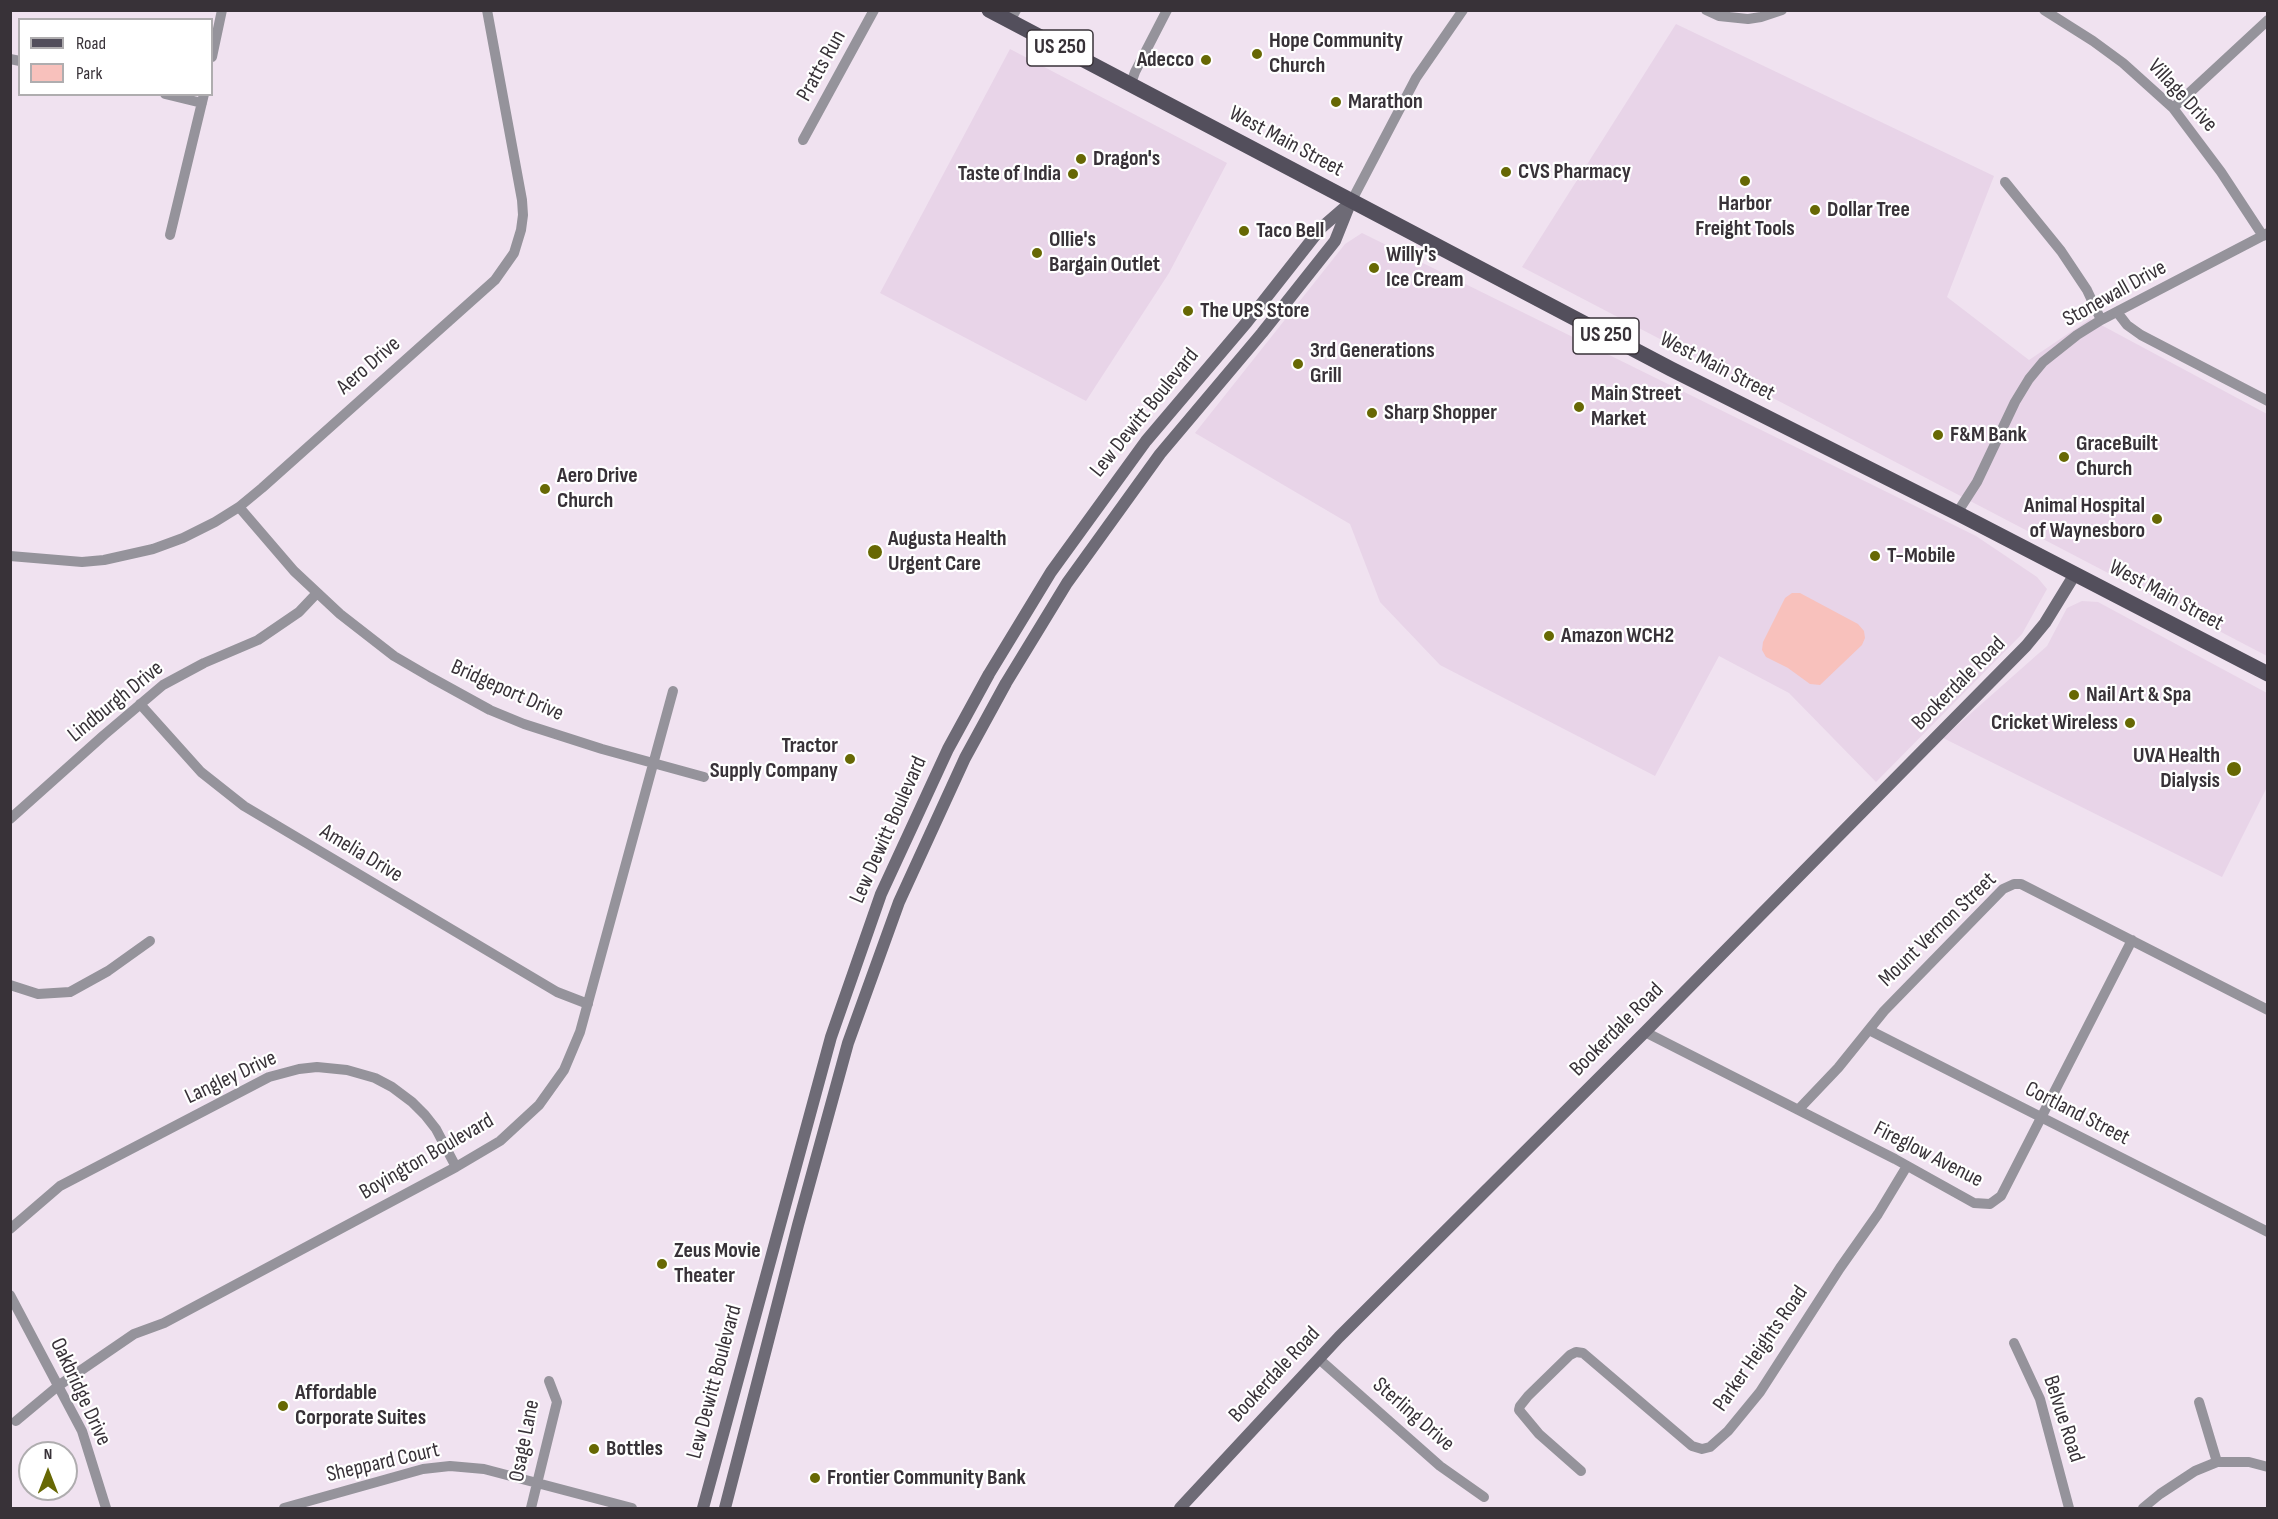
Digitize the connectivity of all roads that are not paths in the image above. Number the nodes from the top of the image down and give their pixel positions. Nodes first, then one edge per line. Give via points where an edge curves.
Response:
1 (222, 10) edge
2 (487, 10) edge
3 (874, 10) edge
4 (989, 10) edge
5 (1167, 10) edge
6 (1463, 10) edge
7 (1706, 10) edge
8 (1782, 10) edge
9 (2044, 10) edge
10 (1013, 16) edge
11 (2268, 20) edge
12 (213, 52) edge
13 (1130, 86) junction
14 (180, 96) edge
15 (203, 99) edge
16 (2173, 108) junction
17 (803, 140) dead end
18 (2005, 182) dead end
19 (1351, 202) junction
20 (2265, 234) edge
21 (170, 235) dead end
22 (2117, 312) junction
23 (2101, 320) junction
24 (2268, 401) edge
25 (239, 507) junction
26 (1957, 513) junction
27 (10, 556) edge
28 (2075, 574) junction
29 (318, 593) junction
30 (2268, 675) edge
31 (673, 691) dead end
32 (140, 704) junction
33 (654, 763) junction
34 (704, 777) dead end
35 (10, 819) edge
36 (2132, 940) junction
37 (150, 941) dead end
38 (10, 985) edge
39 (588, 1004) junction
40 (2268, 1010) edge
41 (1869, 1030) junction
42 (1645, 1032) junction
43 (831, 1037) junction
44 (848, 1043) junction
45 (1798, 1110) junction
46 (2041, 1117) junction
47 (1907, 1166) junction
48 (456, 1167) junction
49 (10, 1229) edge
50 (2268, 1232) edge
51 (10, 1295) edge
52 (2014, 1343) dead end
53 (1319, 1359) junction
54 (549, 1381) dead end
55 (58, 1386) junction
56 (2199, 1402) dead end
57 (16, 1421) dead end
58 (2217, 1462) junction
59 (2268, 1467) edge
60 (1581, 1471) dead end
61 (538, 1483) junction
62 (1484, 1497) dead end
63 (106, 1509) edge
64 (284, 1509) edge
65 (531, 1509) edge
66 (632, 1509) edge
67 (703, 1509) edge
68 (725, 1509) edge
69 (1180, 1509) edge
70 (2069, 1509) edge
71 (2143, 1509) edge

1 - 12 street
2 - 25 street, Aero Drive via 522,200 521,230 514,253 490,285
3 - 17 street, Pratts Run
4 - 10 main road, West Main Street / US 250
5 - 13 street
6 - 19 street via 1409,89
7 - 8 street via 1719,16 1748,19
9 - 16 street, Village Drive via 2123,63
10 - 13 main road, West Main Street / US 250
11 - 16 street
13 - 19 main road, West Main Street / US 250
14 - 15 street
15 - 21 street
16 - 20 street, Village Drive
18 - 23 street via 2061,250
19 - 26 main road, West Main Street / US 250 via 1775,423
19 - 43 main road, Lew Dewitt Boulevard via 1321,228 1146,441 1051,572 948,749 881,894
19 - 44 main road, Lew Dewitt Boulevard via 1335,241 1160,454 1067,583 1005,683 965,758 899,902
20 - 22 street, Stonewall Drive
22 - 23 street, Stonewall Drive
22 - 24 street via 2141,335
23 - 26 street, Stonewall Drive via 2060,348 2029,379
25 - 27 street, Aero Drive via 183,538 131,555 82,562
25 - 29 street
26 - 28 main road, West Main Street / US 250
28 - 30 main road, West Main Street / US 250
28 - 42 main road, Bookerdale Road via 2033,639
29 - 32 street, Lindburgh Drive via 282,626 241,649 181,674
29 - 33 street, Bridgeport Drive via 394,656 472,701 524,724
31 - 33 street, Boyington Boulevard
32 - 35 street, Lindburgh Drive
32 - 39 street, Amelia Drive via 201,772 244,806 557,992
33 - 34 street, Bridgeport Drive
33 - 39 street, Boyington Boulevard
36 - 40 street, Mount Vernon Street
36 - 41 street, Mount Vernon Street via 2021,884 2014,884 2003,889
36 - 46 street, Fireglow Avenue
37 - 38 street via 70,992 38,994
39 - 48 street, Boyington Boulevard via 564,1070 539,1106 500,1141
41 - 45 street, Mount Vernon Street
41 - 46 street, Cortland Street
42 - 45 street, Fireglow Avenue
42 - 53 main road, Bookerdale Road
43 - 44 street
43 - 67 main road, Lew Dewitt Boulevard
44 - 68 main road, Lew Dewitt Boulevard
45 - 47 street, Fireglow Avenue
46 - 47 street, Fireglow Avenue via 2001,1196 1990,1204 1974,1203
46 - 50 street, Cortland Street
47 - 60 street, Parker Heights Road via 1760,1392 1710,1447 1692,1446 1582,1353 1570,1355 1519,1410 1539,1434
48 - 49 street, Langley Drive via 425,1115 392,1087 346,1070 300,1069 269,1077 60,1186
48 - 55 street, Boyington Boulevard via 165,1323 134,1334
51 - 55 street, Oakbridge Drive
52 - 70 street, Belvue Road via 2040,1399
53 - 62 street, Sterling Drive via 1440,1466
53 - 69 main road, Bookerdale Road
54 - 61 street, Osage Lane via 557,1402
55 - 57 street, Boyington Boulevard
55 - 63 street, Oakbridge Drive via 82,1431
56 - 58 street
58 - 59 street via 2249,1462
58 - 71 street via 2195,1471
61 - 64 street, Sheppard Court via 477,1468 435,1467
61 - 65 street, Osage Lane
61 - 66 street, Sheppard Court

